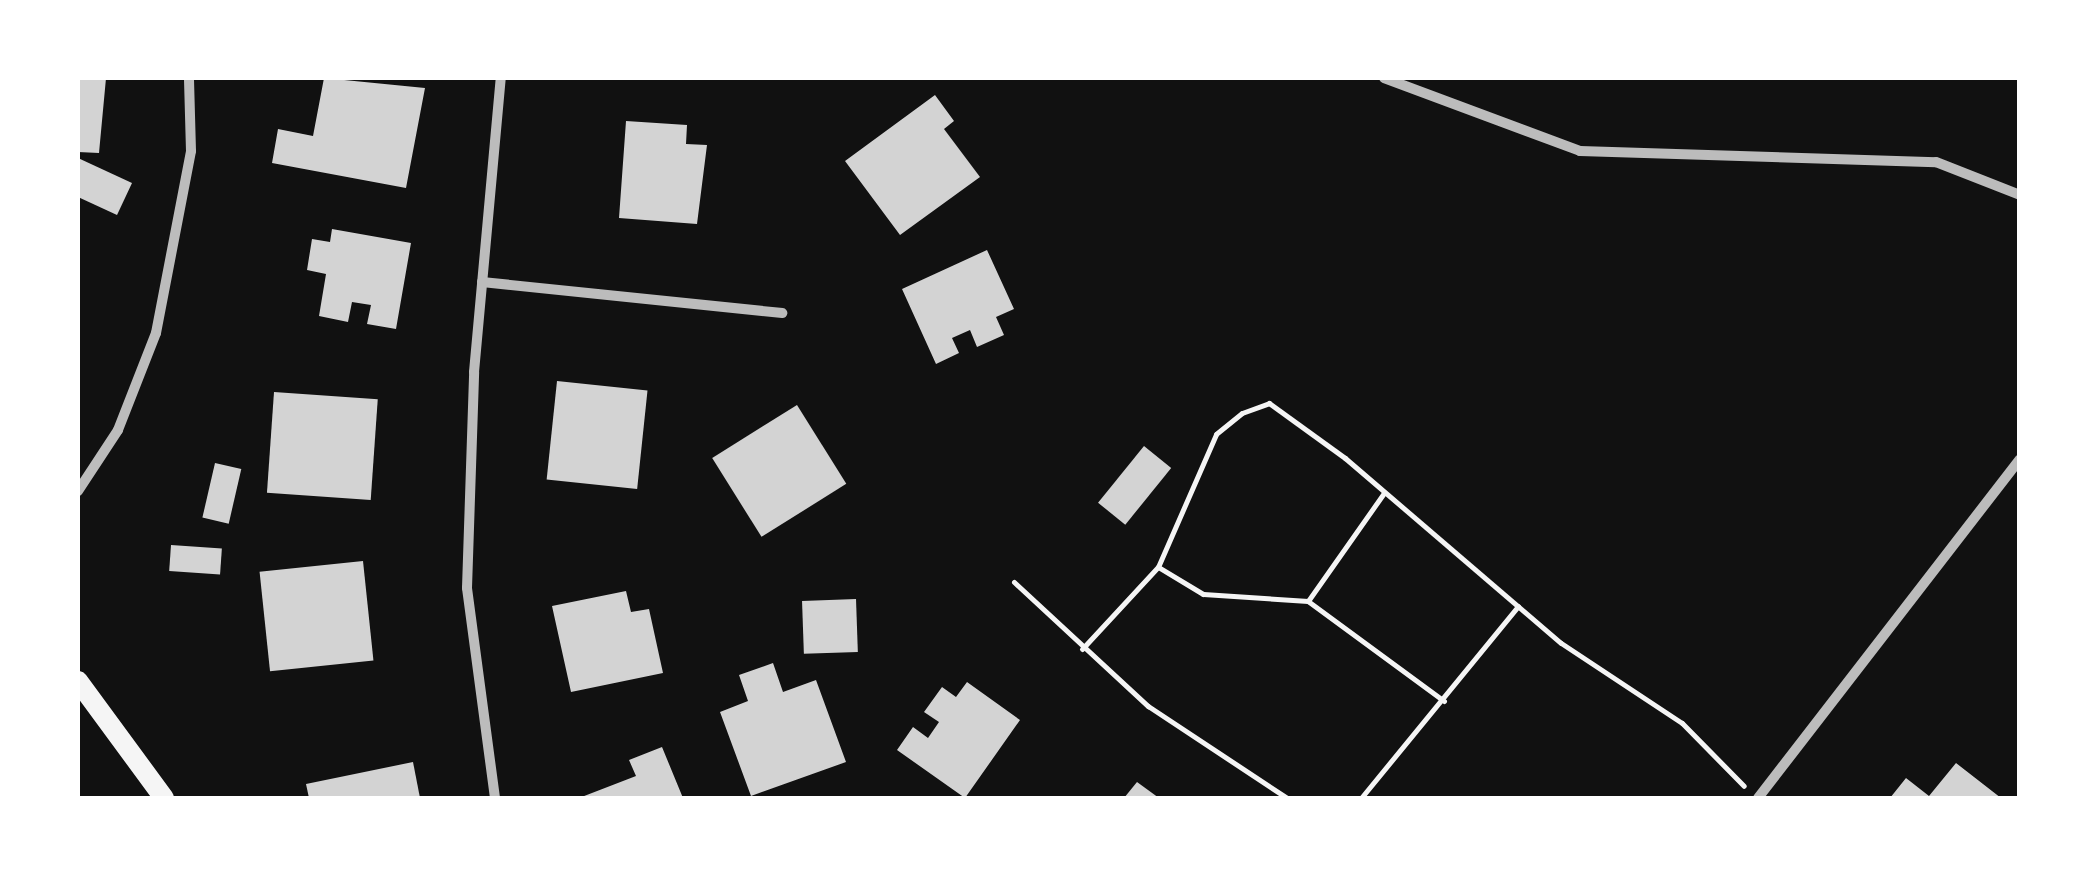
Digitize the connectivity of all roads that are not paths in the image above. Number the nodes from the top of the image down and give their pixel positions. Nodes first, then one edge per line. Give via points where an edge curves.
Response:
1 (189, 78) edge
2 (501, 78) edge
3 (1384, 78) edge
4 (2020, 195) edge
5 (482, 282) junction
6 (782, 313) dead end
7 (2020, 459) edge
8 (78, 491) edge
9 (78, 681) edge
10 (164, 798) edge
11 (495, 798) edge
12 (1757, 798) edge

1 - 8 street via 191,151 156,333 118,430
2 - 5 street
3 - 4 street via 1580,151 1936,162
5 - 6 street
5 - 11 street via 467,588
7 - 12 street
9 - 10 main road

